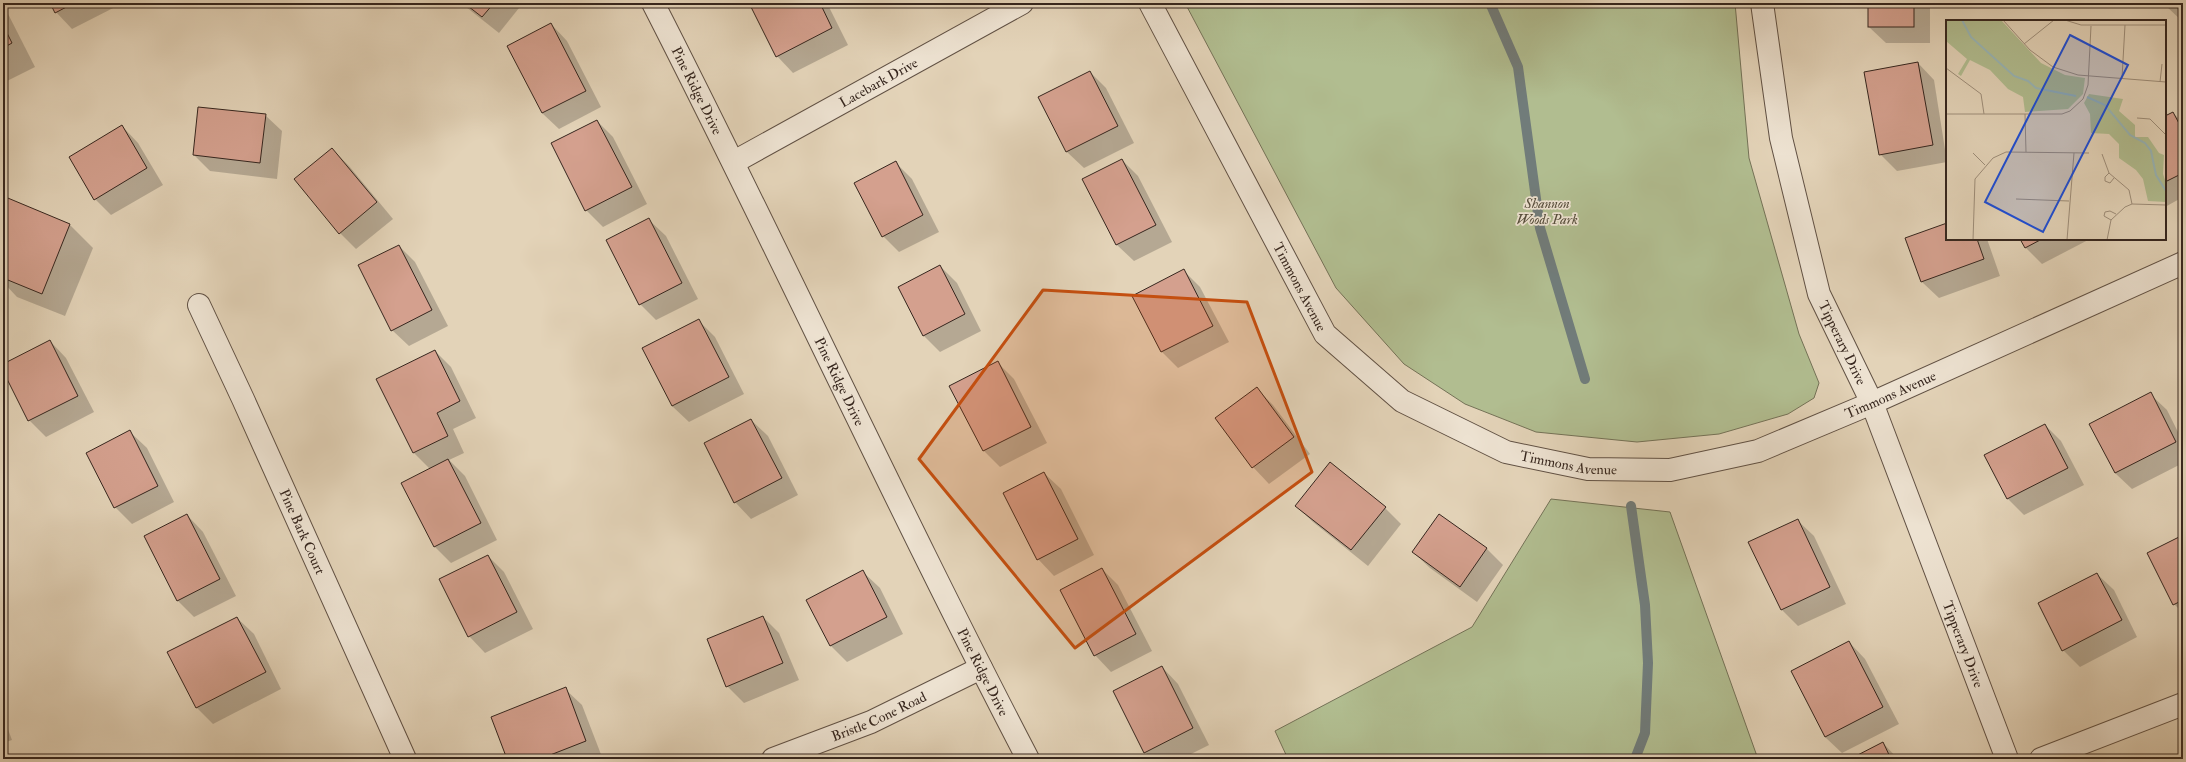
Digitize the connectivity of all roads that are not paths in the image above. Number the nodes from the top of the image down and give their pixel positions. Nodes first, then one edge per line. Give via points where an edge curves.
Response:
1 (653, 3) edge
2 (1022, 3) edge
3 (1150, 3) edge
4 (1762, 3) edge
5 (734, 162) junction
6 (2183, 263) edge
7 (199, 305) dead end
8 (1872, 403) junction
9 (981, 668) junction
10 (2183, 704) edge
11 (405, 759) edge
12 (774, 759) edge
13 (1028, 759) edge
14 (2007, 759) edge
15 (2041, 759) edge

1 - 5 street, Pine Ridge Drive
2 - 5 street, Lacebark Drive
3 - 8 street, Timmons Avenue via 1325,334 1402,401 1506,452 1588,470 1662,470 1758,451
4 - 8 street, Tipperary Drive via 1781,138 1819,294
5 - 9 street, Pine Ridge Drive
6 - 8 street, Timmons Avenue
7 - 11 street, Pine Bark Court
8 - 14 street, Tipperary Drive
9 - 12 street, Bristle Cone Road via 871,722
9 - 13 street, Pine Ridge Drive
10 - 15 street

